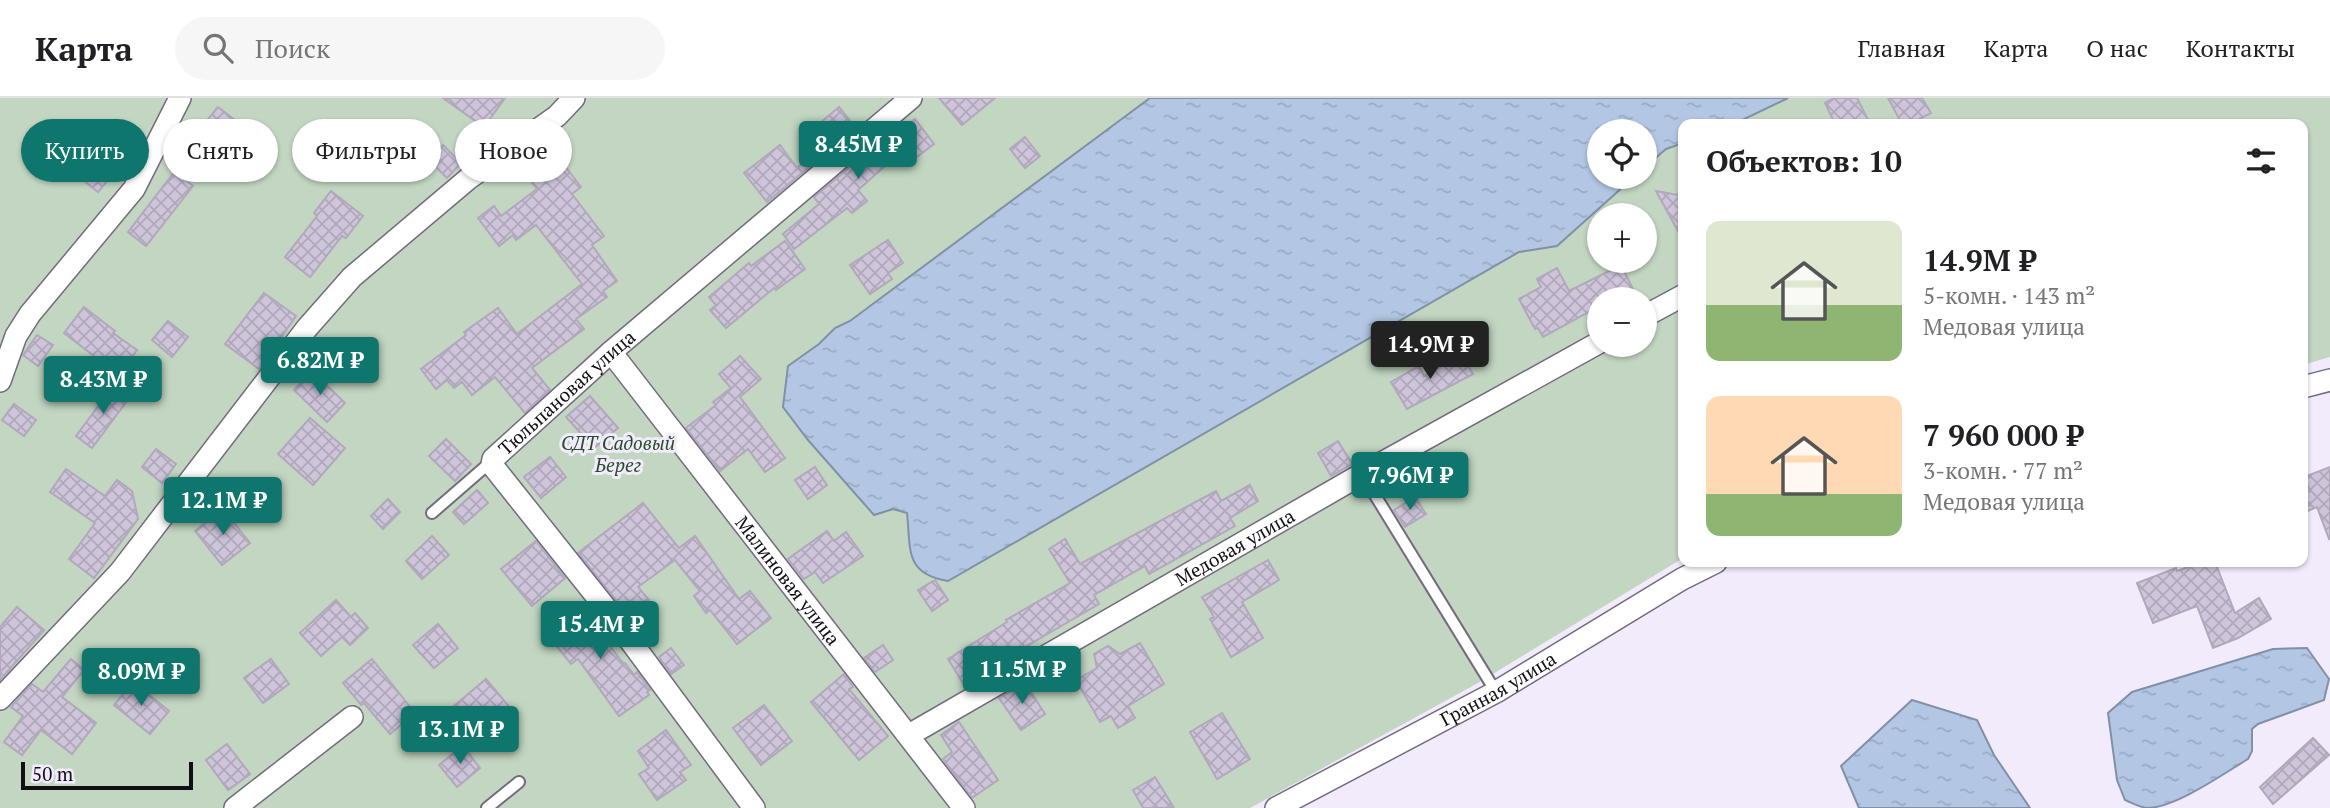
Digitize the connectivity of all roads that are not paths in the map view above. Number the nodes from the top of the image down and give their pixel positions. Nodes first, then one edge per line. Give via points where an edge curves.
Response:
1 (180, 98) edge
2 (574, 98) edge
3 (911, 98) edge
4 (1678, 298) edge
5 (1657, 310) edge
6 (1587, 349) edge
7 (611, 352) junction
8 (2330, 380) edge
9 (0, 381) edge
10 (2308, 386) edge
11 (493, 460) junction
12 (1363, 474) junction
13 (432, 513) dead end
14 (1706, 567) edge
15 (1496, 692) junction
16 (0, 699) edge
17 (352, 717) dead end
18 (909, 735) junction
19 (519, 782) dead end
20 (235, 808) edge
21 (487, 808) edge
22 (754, 808) edge
23 (964, 808) edge
24 (1276, 808) edge

1 - 9 street via 134,189 16,336
2 - 16 street via 558,116 468,179 352,277 307,328 120,572
3 - 7 street, Тюльпановая улица
4 - 5 street
6 - 12 street, Медовая улица
7 - 11 street, Тюльпановая улица
7 - 18 street, Малиновая улица
8 - 10 street
11 - 13 lane
11 - 22 street, Тюльпановая улица via 492,465 609,612
12 - 15 lane
12 - 18 street, Медовая улица
14 - 15 street, Гранная улица
15 - 24 street, Гранная улица
17 - 20 street
18 - 23 street, Малиновая улица
19 - 21 lane

